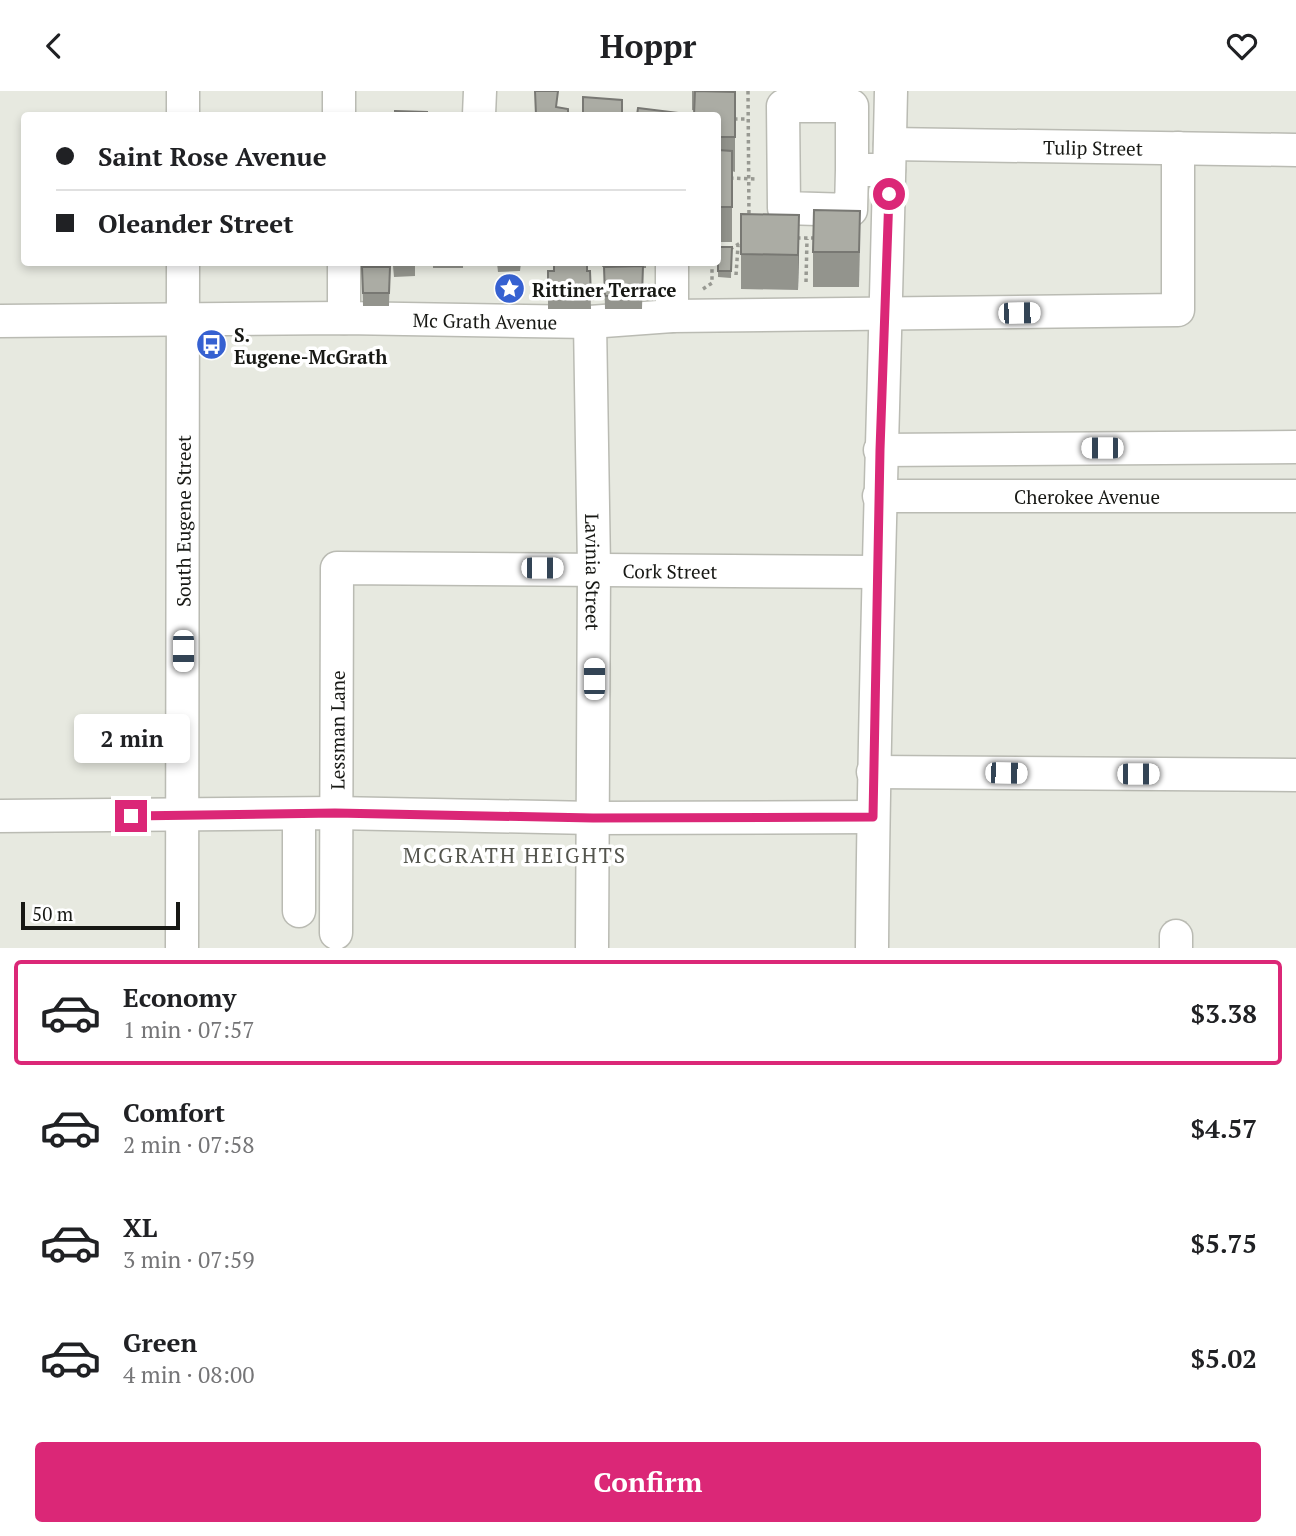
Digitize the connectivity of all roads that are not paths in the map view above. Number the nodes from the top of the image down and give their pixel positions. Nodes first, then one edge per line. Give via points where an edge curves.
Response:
1 (183, 91) edge
2 (339, 91) edge
3 (480, 91) edge
4 (891, 91) edge
5 (183, 112) edge
6 (339, 112) edge
7 (479, 112) edge
8 (1178, 148) junction
9 (1296, 150) edge
10 (890, 157) junction
11 (852, 170) dead end
12 (183, 266) edge
13 (344, 266) edge
14 (671, 266) edge
15 (887, 315) junction
16 (672, 316) junction
17 (344, 318) junction
18 (183, 320) junction
19 (0, 321) edge
20 (590, 322) junction
21 (1296, 447) edge
22 (880, 450) junction
23 (879, 496) junction
24 (1296, 496) edge
25 (337, 568) joint
26 (594, 568) junction
27 (877, 572) junction
28 (873, 772) junction
29 (1296, 775) edge
30 (335, 813) junction
31 (299, 814) junction
32 (0, 816) edge
33 (183, 816) junction
34 (873, 817) junction
35 (593, 818) junction
36 (299, 912) dead end
37 (336, 933) dead end
38 (182, 948) edge
39 (592, 948) edge
40 (872, 948) edge

1 - 5 street
2 - 6 street
3 - 7 street
4 - 10 street
8 - 9 street, Tulip Street
8 - 10 street, Tulip Street
8 - 15 street, Mc Grath Avenue via 1178,310
10 - 11 street, Tulip Street
10 - 15 street
12 - 18 street, South Eugene Street
13 - 17 street
14 - 16 street
15 - 16 street, Mc Grath Avenue
15 - 22 street
16 - 20 street, Mc Grath Avenue
17 - 18 street, Mc Grath Avenue
17 - 20 street, Mc Grath Avenue
18 - 19 street, Mc Grath Avenue
18 - 33 street, South Eugene Street
20 - 26 street, Lavinia Street
21 - 22 street
22 - 23 street
23 - 24 street, Cherokee Avenue
23 - 27 street
25 - 26 street, Cork Street
25 - 30 street, Lessman Lane
26 - 27 street, Cork Street
26 - 35 street, Lavinia Street
27 - 28 street
28 - 29 street
28 - 34 street
30 - 31 street
30 - 35 street
30 - 37 street, Lessman Lane
31 - 33 street
31 - 36 street
32 - 33 street
33 - 38 street, South Eugene Street
34 - 35 street
34 - 40 street
35 - 39 street, Lavinia Street

